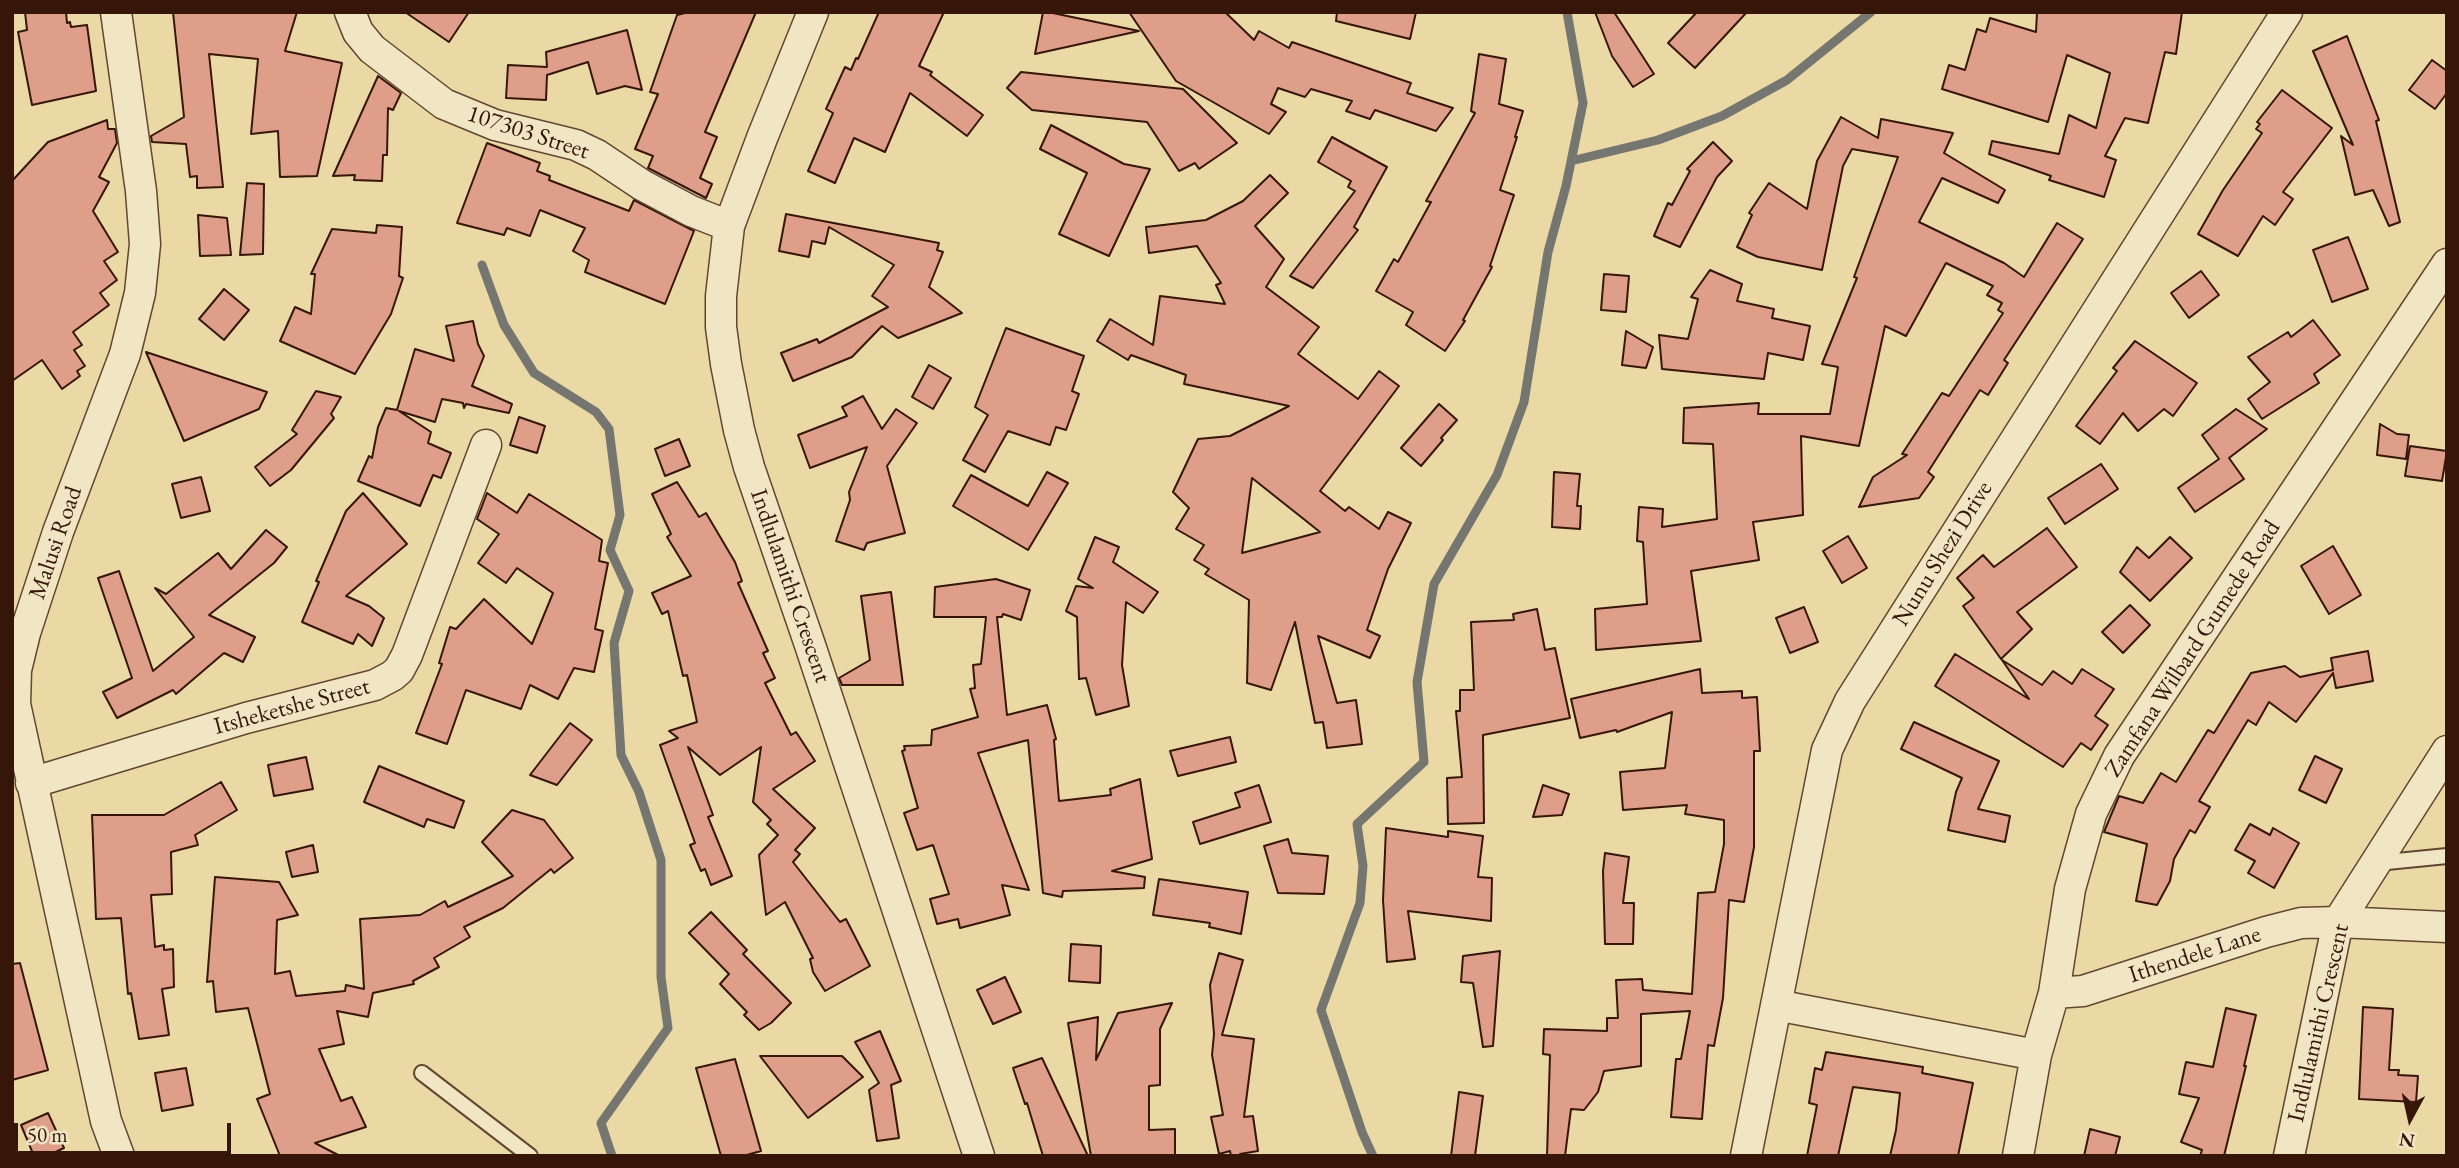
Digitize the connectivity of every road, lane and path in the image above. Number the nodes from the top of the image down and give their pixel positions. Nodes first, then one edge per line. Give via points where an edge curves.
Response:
1 (116, 12) edge
2 (350, 12) edge
3 (813, 12) edge
4 (2287, 12) edge
5 (729, 226) junction
6 (2447, 264) edge
7 (486, 445) dead end
8 (2447, 751) edge
9 (31, 783) junction
10 (2447, 856) edge
11 (2375, 863) junction
12 (2338, 922) junction
13 (2447, 927) edge
14 (2054, 993) junction
15 (1776, 1005) junction
16 (2036, 1055) junction
17 (422, 1073) dead end
18 (119, 1156) edge
19 (530, 1156) edge
20 (979, 1156) edge
21 (1746, 1156) edge
22 (2018, 1156) edge
23 (2289, 1156) edge

1 - 9 street, Malusi Road via 141,191 145,244 140,293 125,354 58,532 16,670 15,704
2 - 5 street, 107303 Street via 372,50 444,104 495,125 576,145 642,185
3 - 5 street, Indlulamithi Crescent
4 - 15 street, Nunu Shezi Drive via 1850,701 1827,750
5 - 20 street, Indlulamithi Crescent via 722,327 745,455
6 - 14 street, Zamfana Wilbard Gumede Road via 2119,756 2091,814 2070,889
7 - 9 street, Itsheketshe Street via 407,655 392,676 375,685 246,718
8 - 11 street, Indlulamithi Crescent
9 - 18 street, Malusi Road via 106,1121
10 - 11 lane
11 - 12 street, Indlulamithi Crescent
12 - 13 street, Ithendele Lane
12 - 14 street, Ithendele Lane via 2301,923 2083,991
12 - 23 street, Indlulamithi Crescent
14 - 16 street, Zamfana Wilbard Gumede Road
15 - 16 street
15 - 21 street, Nunu Shezi Drive
16 - 22 street, Zamfana Wilbard Gumede Road
17 - 19 lane

